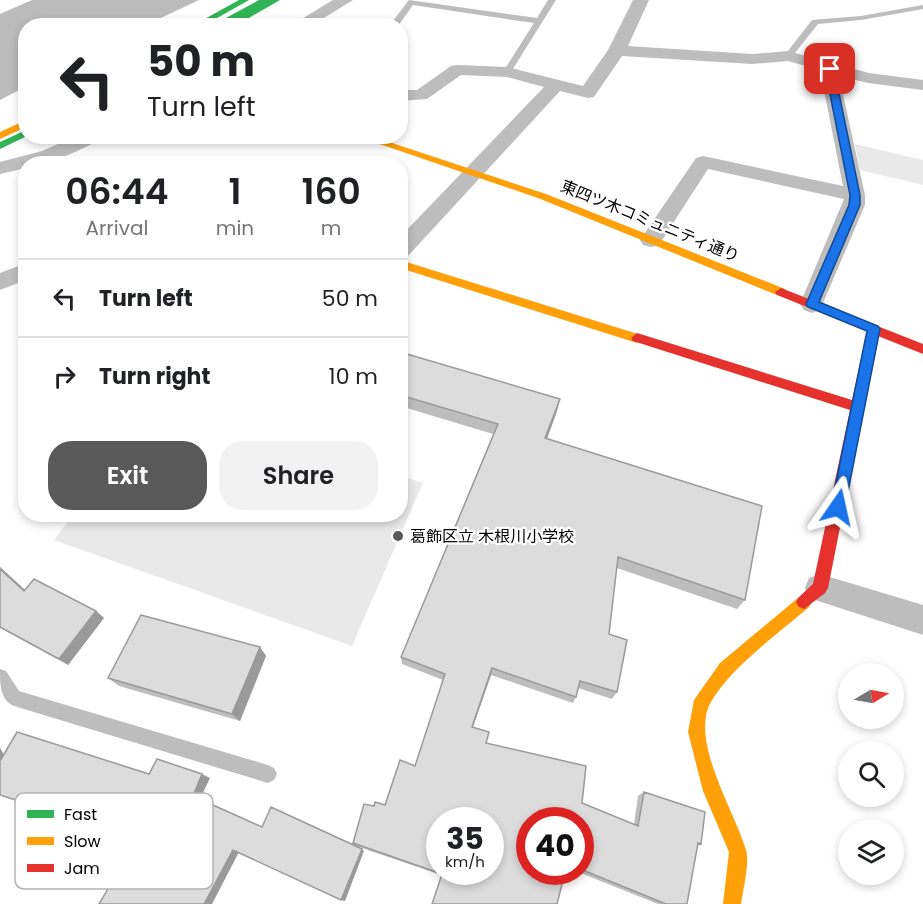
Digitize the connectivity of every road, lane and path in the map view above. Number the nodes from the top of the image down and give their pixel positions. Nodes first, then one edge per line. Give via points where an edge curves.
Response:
1 (245, 0) edge
2 (265, 0) edge
3 (276, 0) edge
4 (345, 0) edge
5 (552, 0) edge
6 (641, 0) edge
7 (412, 1) edge
8 (923, 7) edge
9 (211, 18) edge
10 (230, 18) edge
11 (243, 18) edge
12 (312, 18) edge
13 (399, 18) edge
14 (539, 21) junction
15 (617, 50) junction
16 (788, 56) junction
17 (830, 69) junction
18 (507, 72) junction
19 (923, 85) edge
20 (555, 86) junction
21 (408, 96) edge
22 (18, 117) edge
23 (0, 126) edge
24 (18, 127) edge
25 (0, 136) edge
26 (18, 137) edge
27 (76, 144) edge
28 (384, 144) edge
29 (0, 146) edge
30 (0, 151) edge
31 (45, 156) edge
32 (18, 161) edge
33 (18, 164) edge
34 (0, 168) edge
35 (472, 173) junction
36 (855, 195) junction
37 (651, 240) junction
38 (408, 246) edge
39 (408, 256) edge
40 (18, 274) edge
41 (0, 282) edge
42 (812, 304) junction
43 (873, 329) junction
44 (923, 349) edge
45 (857, 407) junction
46 (820, 588) junction
47 (923, 620) edge
48 (0, 677) edge
49 (268, 774) dead end
50 (732, 904) edge

1 - 9 main road
2 - 10 main road
3 - 11 main road
4 - 12 street
5 - 14 lane
6 - 15 street
7 - 13 lane
7 - 14 lane
8 - 16 lane via 815,22
14 - 18 lane
15 - 16 street via 752,58
15 - 20 street via 588,93
16 - 17 street
17 - 19 street
17 - 36 street
18 - 20 street
18 - 21 street via 457,70 421,95
20 - 35 street
22 - 23 main road
24 - 25 main road
26 - 29 main road
27 - 31 street
28 - 35 main road, 東四ツ木コミュニティ通り
30 - 32 street
33 - 34 street
35 - 37 main road, 東四ツ木コミュニティ通り
35 - 38 street
36 - 37 street via 703,162
36 - 42 street
37 - 42 main road, 東四ツ木コミュニティ通り
39 - 45 main road
40 - 41 street
42 - 43 main road, 東四ツ木コミュニティ通り
43 - 44 main road, 東四ツ木コミュニティ通り
43 - 45 main road
45 - 46 main road
46 - 47 street
46 - 50 main road via 726,669 702,700 696,732 712,791 738,852
48 - 49 lane via 14,698

